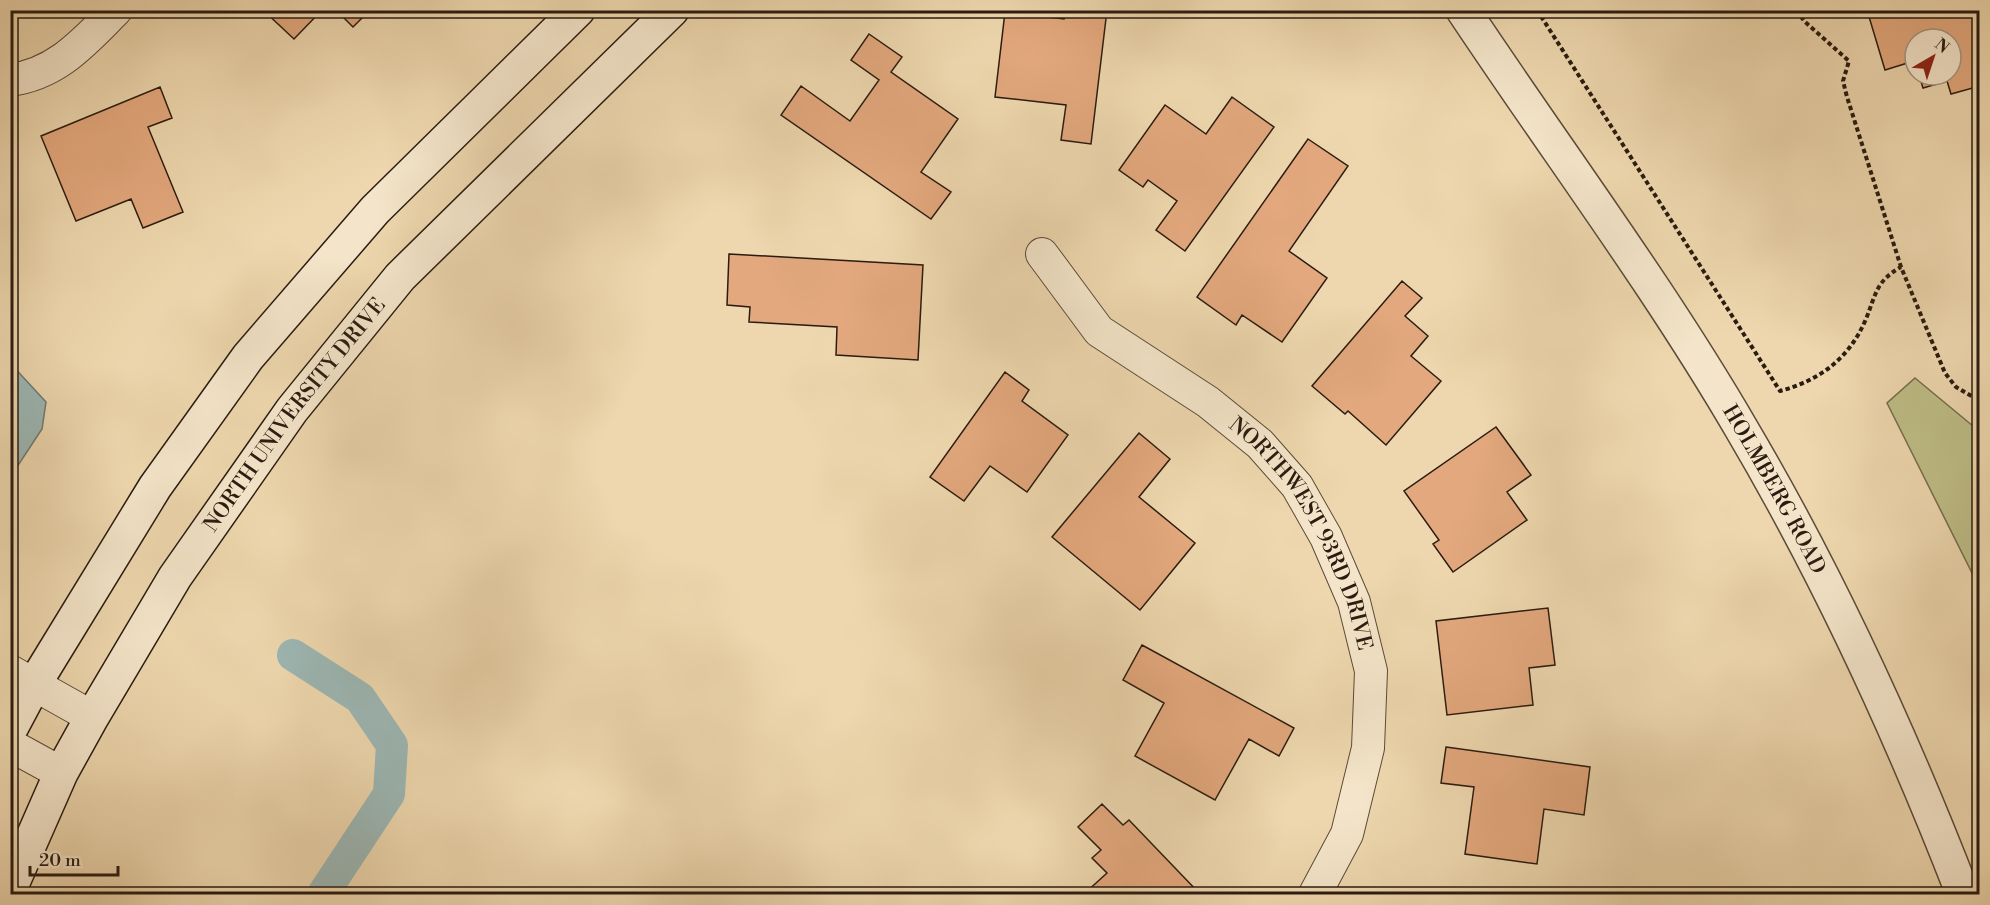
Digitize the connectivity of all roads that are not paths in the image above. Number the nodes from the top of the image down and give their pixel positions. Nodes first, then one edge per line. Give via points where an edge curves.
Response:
1 (116, 10) edge
2 (578, 10) edge
3 (672, 10) edge
4 (1444, 10) edge
5 (1463, 10) edge
6 (10, 80) edge
7 (1530, 112) junction
8 (1042, 254) dead end
9 (23, 677) edge
10 (92, 717) junction
11 (10, 730) edge
12 (10, 745) edge
13 (61, 773) junction
14 (10, 890) edge
15 (1315, 894) edge
16 (1963, 894) edge

1 - 6 street via 70,56 32,77
2 - 9 main road via 375,210 248,357
3 - 10 main road, NORTH UNIVERSITY DRIVE via 392,286 292,410 188,559
4 - 7 main road, HOLMBERG ROAD
5 - 7 main road, HOLMBERG ROAD
7 - 16 main road, HOLMBERG ROAD via 1674,321 1742,428 1871,677 1921,785
8 - 15 street, NORTHWEST 93RD DRIVE via 1099,331 1208,402 1260,444 1297,486 1336,558 1354,602 1371,671 1368,748 1347,834
9 - 10 street
9 - 11 main road
10 - 13 main road, NORTH UNIVERSITY DRIVE
12 - 13 street
13 - 14 main road, NORTH UNIVERSITY DRIVE

